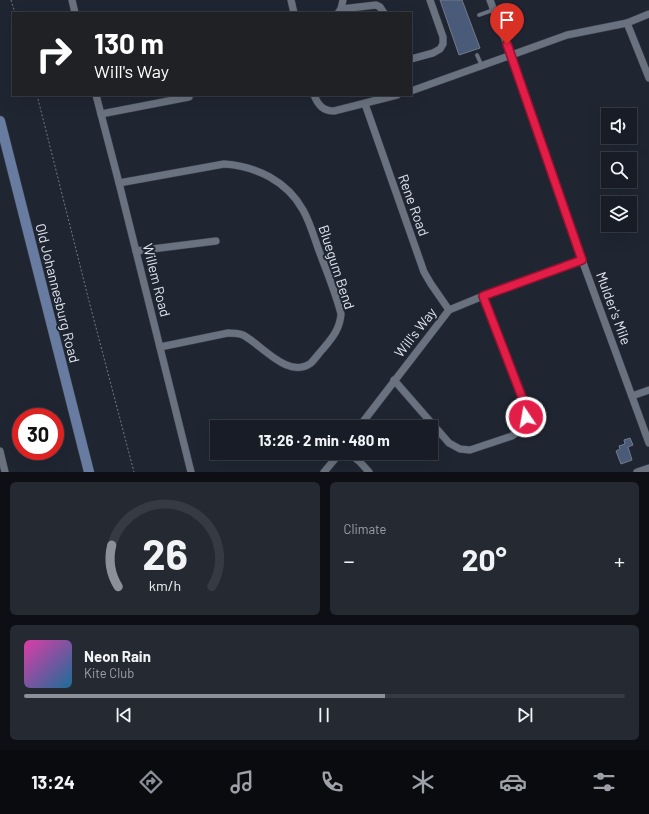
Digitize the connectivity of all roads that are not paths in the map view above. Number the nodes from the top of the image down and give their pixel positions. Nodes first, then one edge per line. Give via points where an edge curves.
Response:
1 (72, 0) edge
2 (291, 0) edge
3 (343, 0) edge
4 (430, 0) edge
5 (490, 0) edge
6 (493, 10) junction
7 (340, 11) edge
8 (75, 12) edge
9 (294, 12) edge
10 (383, 12) edge
11 (649, 14) edge
12 (479, 15) dead end
13 (626, 23) junction
14 (477, 55) dead end
15 (511, 55) junction
16 (412, 59) edge
17 (482, 66) junction
18 (649, 78) edge
19 (412, 91) edge
20 (96, 96) edge
21 (315, 96) edge
22 (393, 96) edge
23 (189, 97) dead end
24 (365, 104) junction
25 (101, 114) junction
26 (0, 121) edge
27 (119, 183) junction
28 (216, 241) dead end
29 (136, 252) junction
30 (582, 260) junction
31 (483, 296) junction
32 (449, 310) junction
33 (160, 347) junction
34 (394, 380) junction
35 (649, 390) edge
36 (632, 396) junction
37 (364, 420) edge
38 (649, 443) edge
39 (0, 451) edge
40 (334, 460) edge
41 (358, 460) edge
42 (649, 468) edge
43 (5, 472) edge
44 (89, 472) edge
45 (191, 472) edge
46 (324, 472) edge
47 (369, 472) edge
48 (637, 472) edge

1 - 8 street
2 - 9 street
3 - 7 street
4 - 16 street via 444,37 443,44 433,53
5 - 6 street, Mulder's Mile
6 - 12 lane
6 - 15 street, Mulder's Mile
7 - 10 street via 376,5
11 - 13 street
13 - 15 street via 567,35
13 - 18 street
14 - 17 lane
15 - 17 street
15 - 30 street, Mulder's Mile
17 - 19 street
20 - 25 street, Willem Road
21 - 24 street via 320,106 327,111
22 - 24 street
23 - 25 street
24 - 32 street, Rene Road via 424,272
25 - 27 street, Willem Road
26 - 44 main road, Old Johannesburg Road
27 - 29 street, Willem Road
27 - 33 street, Bluegum Bend via 224,164 237,164 267,174 290,193 303,210 341,314 335,334 311,363 300,367 284,364 245,336 236,333
28 - 29 street
29 - 33 street, Willem Road
30 - 31 street, Will's Way
30 - 36 street, Mulder's Mile
31 - 32 street, Will's Way
31 - 34 street via 525,405 526,417 518,432 470,450 460,450 449,443
32 - 34 street, Will's Way
33 - 45 street, Willem Road
34 - 37 street, Will's Way
35 - 36 street
36 - 38 street, Mulder's Mile
39 - 43 street
40 - 46 street
41 - 47 street
42 - 48 street

